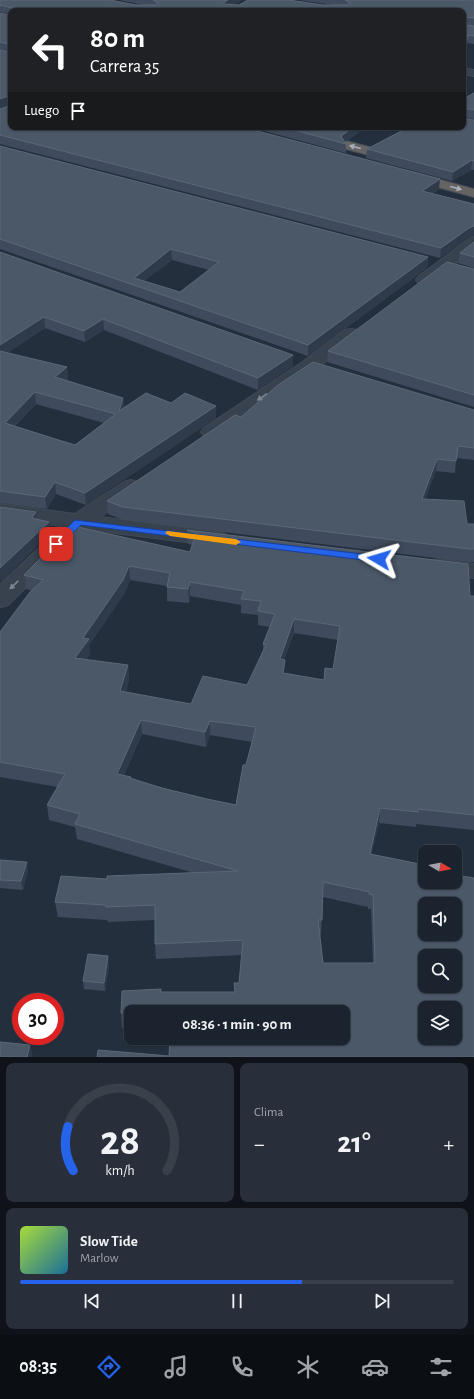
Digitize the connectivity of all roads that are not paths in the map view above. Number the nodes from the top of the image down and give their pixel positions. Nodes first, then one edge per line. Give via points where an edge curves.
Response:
1 (276, 133) edge
2 (313, 150) edge
3 (406, 161) edge
4 (398, 172) edge
5 (474, 193) edge
6 (474, 242) edge
7 (412, 289) edge
8 (367, 322) edge
9 (302, 362) junction
10 (332, 371) edge
11 (197, 441) edge
12 (144, 477) edge
13 (0, 511) edge
14 (78, 522) junction
15 (237, 542) edge
16 (419, 564) edge
17 (474, 571) edge
18 (0, 599) edge

1 - 2 highway
3 -> 1 highway
4 -> 5 highway
6 - 7 street
8 - 9 street
9 - 10 street
9 -> 11 street
12 - 14 street
13 - 14 street
14 - 15 street
14 -> 18 street
16 - 17 street

